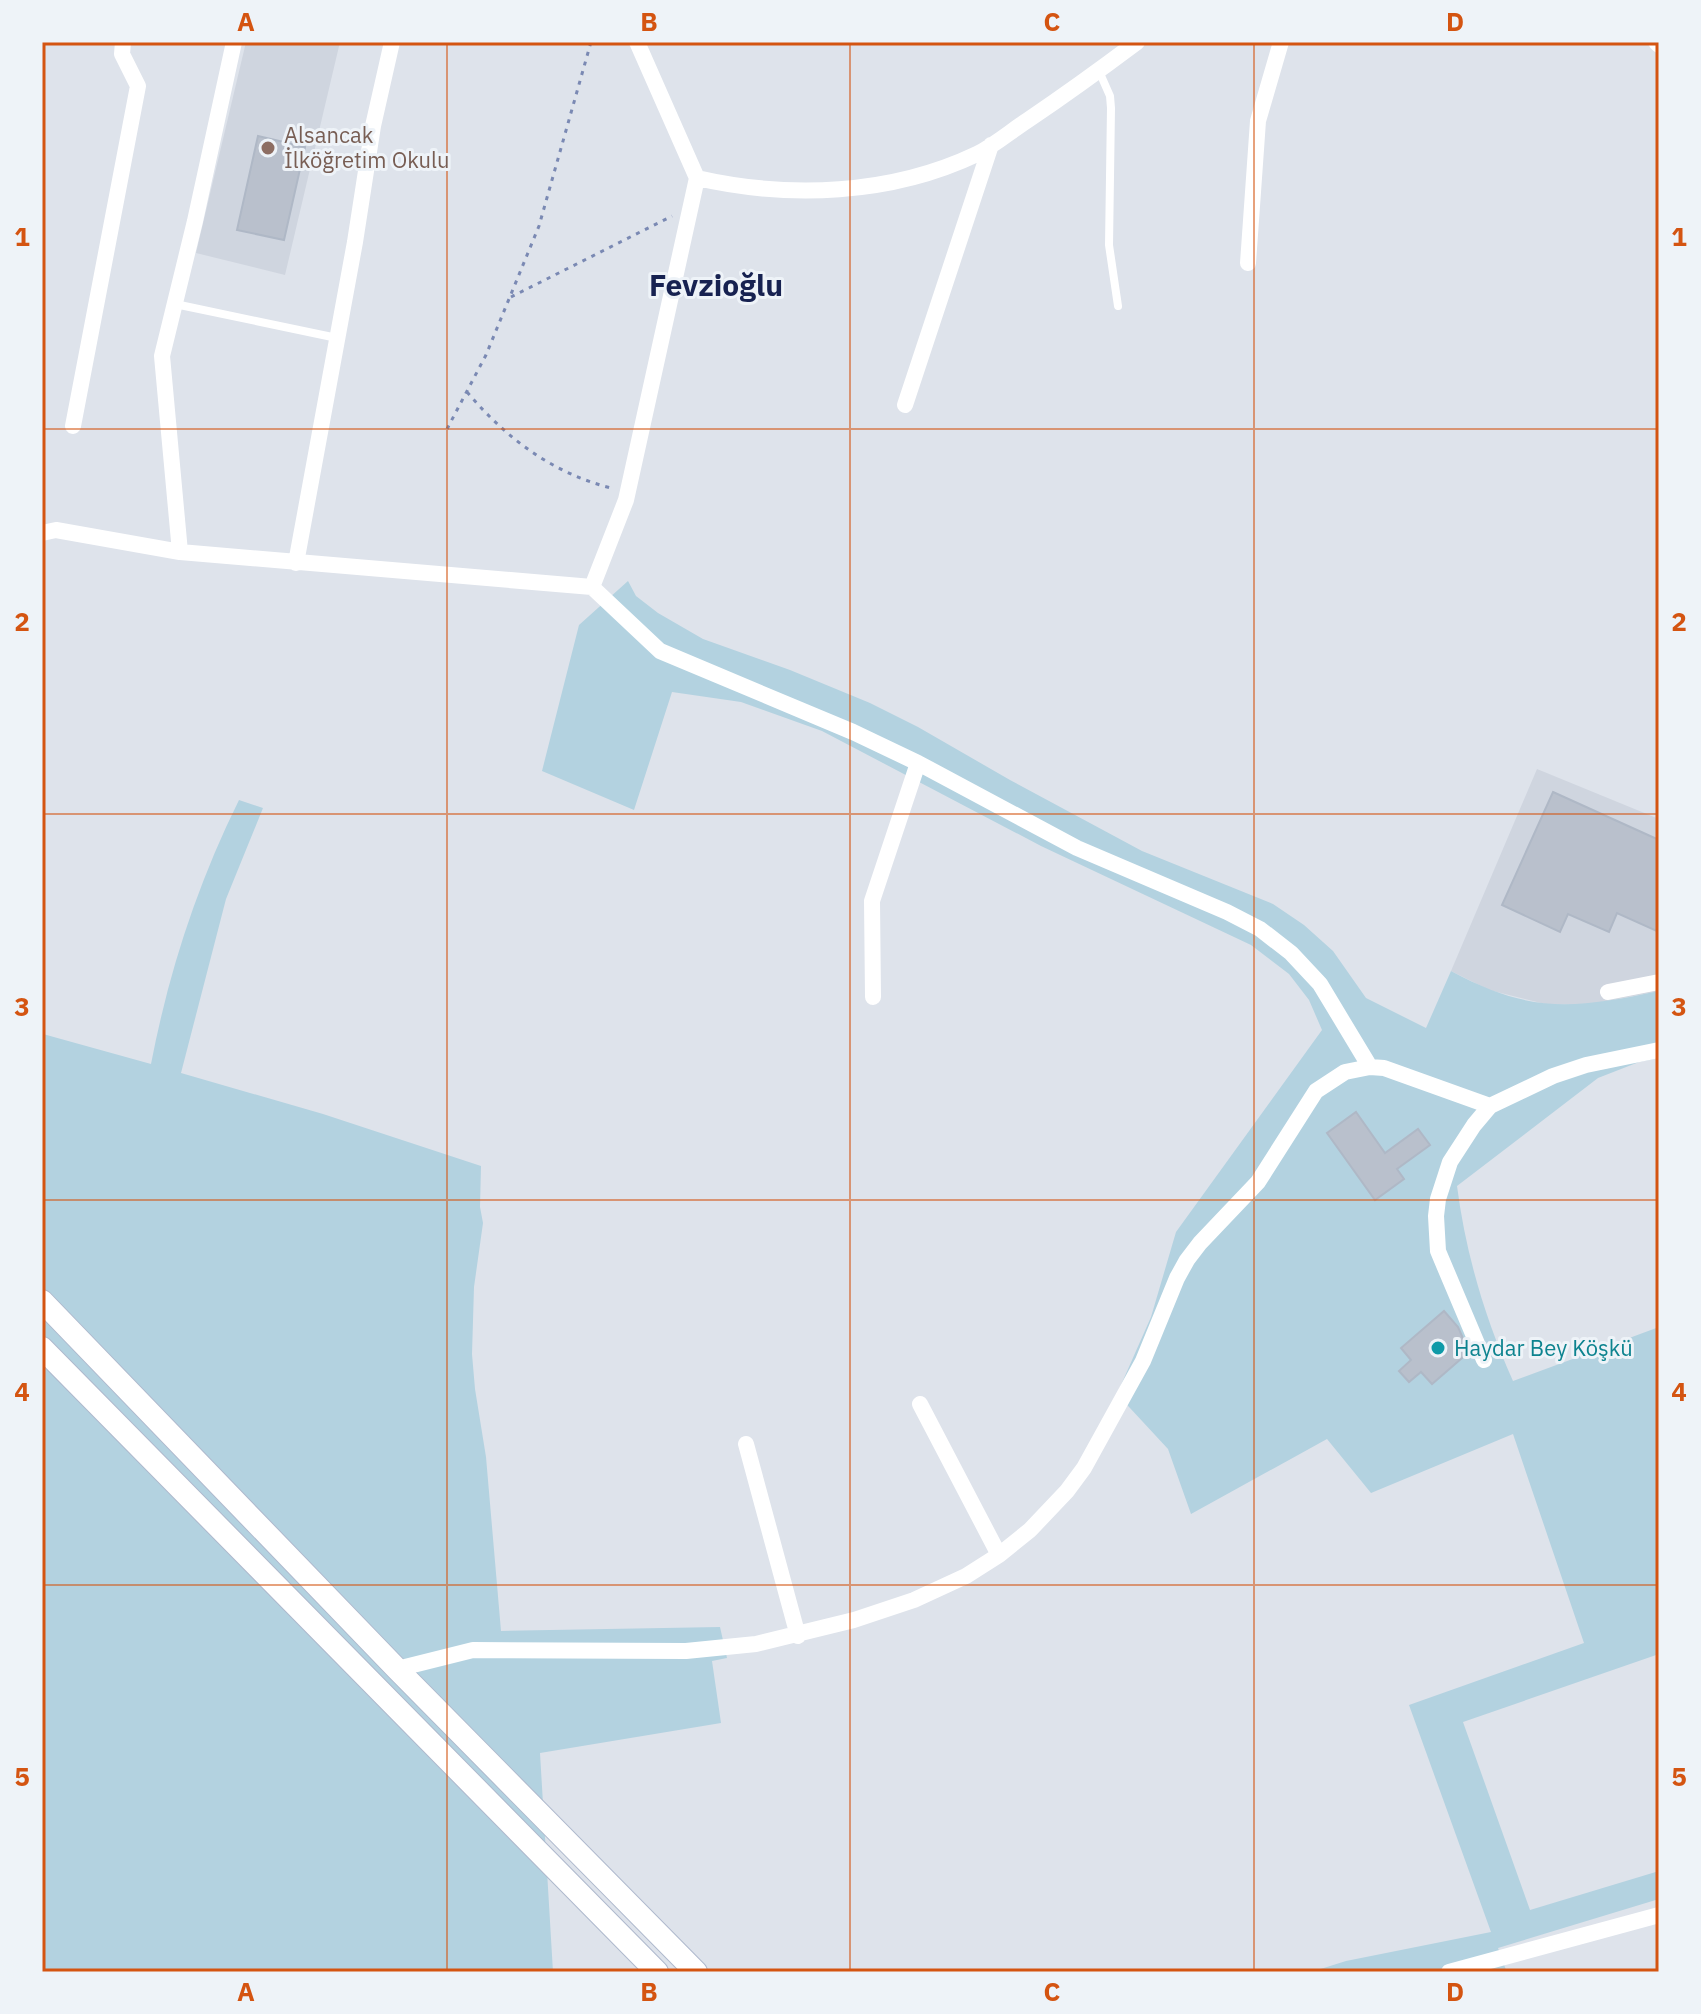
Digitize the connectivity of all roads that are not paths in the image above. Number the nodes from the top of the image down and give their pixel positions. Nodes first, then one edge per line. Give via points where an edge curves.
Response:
1 (123, 42) edge
2 (234, 42) edge
3 (392, 42) edge
4 (637, 42) edge
5 (1137, 42) edge
6 (1281, 42) edge
7 (1099, 71) junction
8 (991, 145) junction
9 (697, 178) junction
10 (1248, 263) dead end
11 (175, 304) junction
12 (1118, 306) dead end
13 (337, 339) junction
14 (905, 405) dead end
15 (73, 426) dead end
16 (42, 533) edge
17 (180, 552) junction
18 (296, 563) junction
19 (592, 587) junction
20 (918, 763) junction
21 (1659, 982) edge
22 (1608, 992) dead end
23 (873, 997) dead end
24 (1659, 1050) edge
25 (1370, 1067) junction
26 (1490, 1106) junction
27 (42, 1301) edge
28 (42, 1348) edge
29 (1484, 1360) dead end
30 (920, 1404) dead end
31 (746, 1444) dead end
32 (999, 1555) junction
33 (798, 1636) junction
34 (397, 1669) junction
35 (1659, 1915) edge
36 (657, 1972) edge
37 (696, 1972) edge
38 (1449, 1972) edge

1 - 15 street via 122,54 138,86
2 - 11 street
3 - 13 street
4 - 9 street
5 - 7 street
6 - 10 street via 1258,121
7 - 8 street
7 - 12 lane via 1111,108 1109,245
8 - 9 street via 927,172 846,189 760,190
8 - 14 street
9 - 19 street via 628,492
11 - 13 lane
11 - 17 street via 162,356
13 - 18 street
16 - 17 street via 56,530
17 - 18 street
18 - 19 street
19 - 20 street via 660,651
20 - 23 street via 872,901
20 - 25 street via 1077,848 1267,934 1320,984
21 - 22 street
24 - 26 street via 1586,1065
25 - 26 street via 1397,1071
25 - 32 street via 1335,1077 1316,1091 1258,1182 1200,1243 1177,1278 1143,1361 1084,1468 1048,1513
26 - 29 street via 1450,1162 1436,1216 1438,1251
27 - 34 main road
28 - 36 main road
30 - 32 street
31 - 33 street
32 - 33 street via 914,1600
33 - 34 street via 686,1651 473,1650
34 - 37 main road
35 - 38 street

